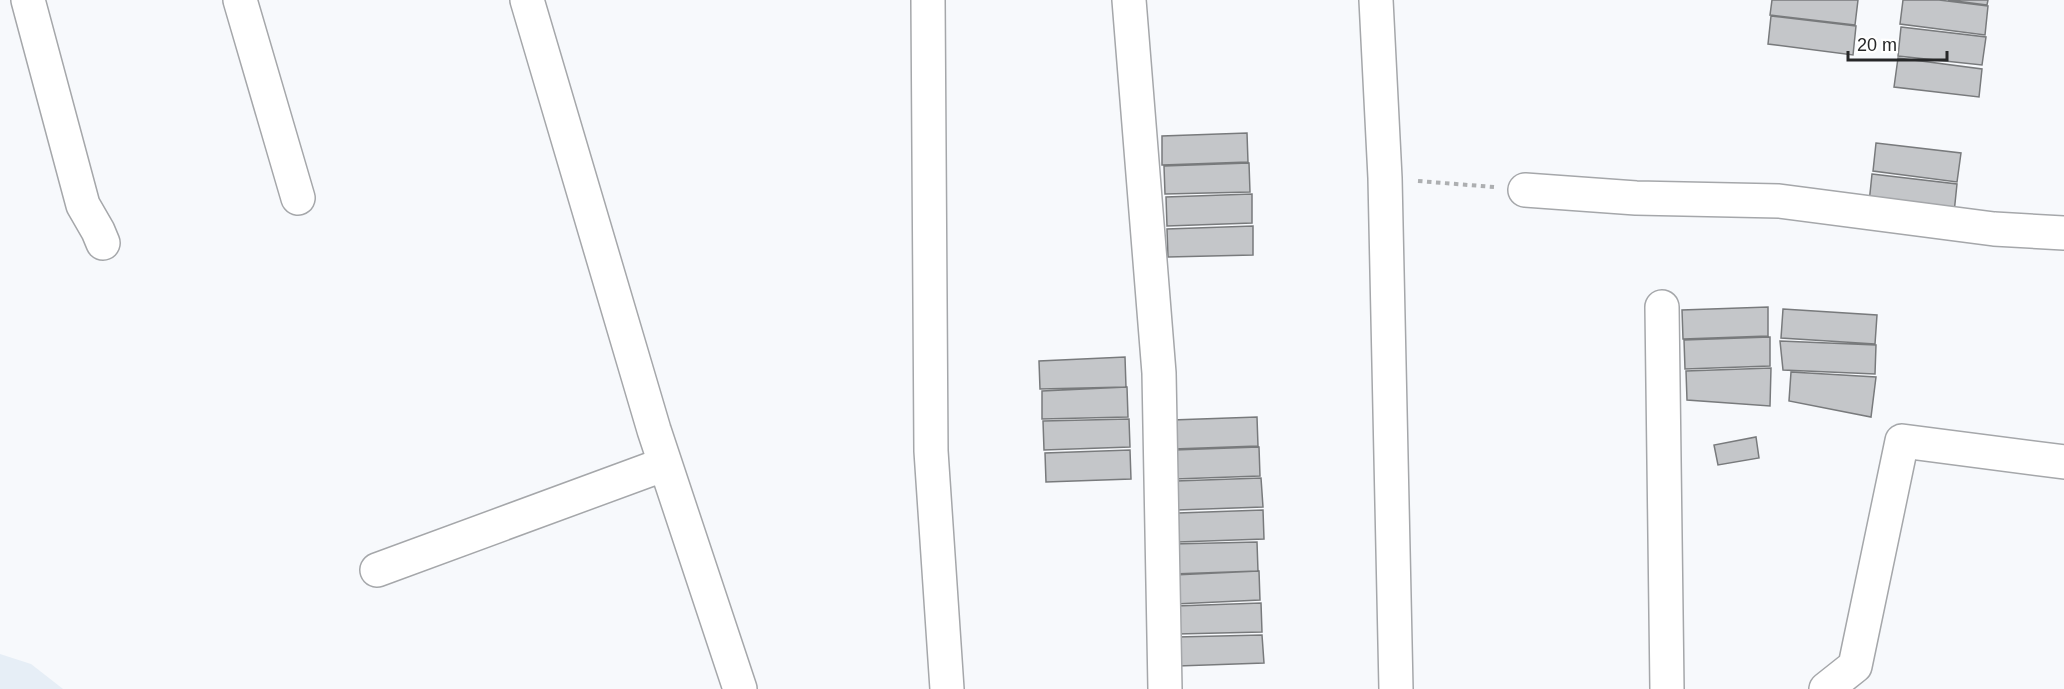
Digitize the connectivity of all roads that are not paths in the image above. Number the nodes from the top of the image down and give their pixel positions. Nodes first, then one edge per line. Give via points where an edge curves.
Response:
1 (28, 0) edge
2 (240, 0) edge
3 (527, 0) edge
4 (928, 0) edge
5 (1129, 0) edge
6 (1376, 0) edge
7 (1525, 190) road end
8 (298, 198) dead end
9 (2064, 232) edge
10 (103, 243) dead end
11 (1662, 307) dead end
12 (2064, 462) edge
13 (665, 464) junction
14 (377, 570) dead end
15 (740, 689) edge
16 (947, 689) edge
17 (1165, 689) edge
18 (1396, 689) edge
19 (1667, 689) edge
20 (1826, 689) edge

1 - 10 street via 83,206
2 - 8 street
3 - 13 street
4 - 16 street via 931,451
5 - 17 street via 1159,373
6 - 18 street via 1385,178
7 - 9 street via 1636,198 1779,201 1994,230
11 - 19 street
12 - 20 street via 1902,441 1855,666
13 - 14 street
13 - 15 street

